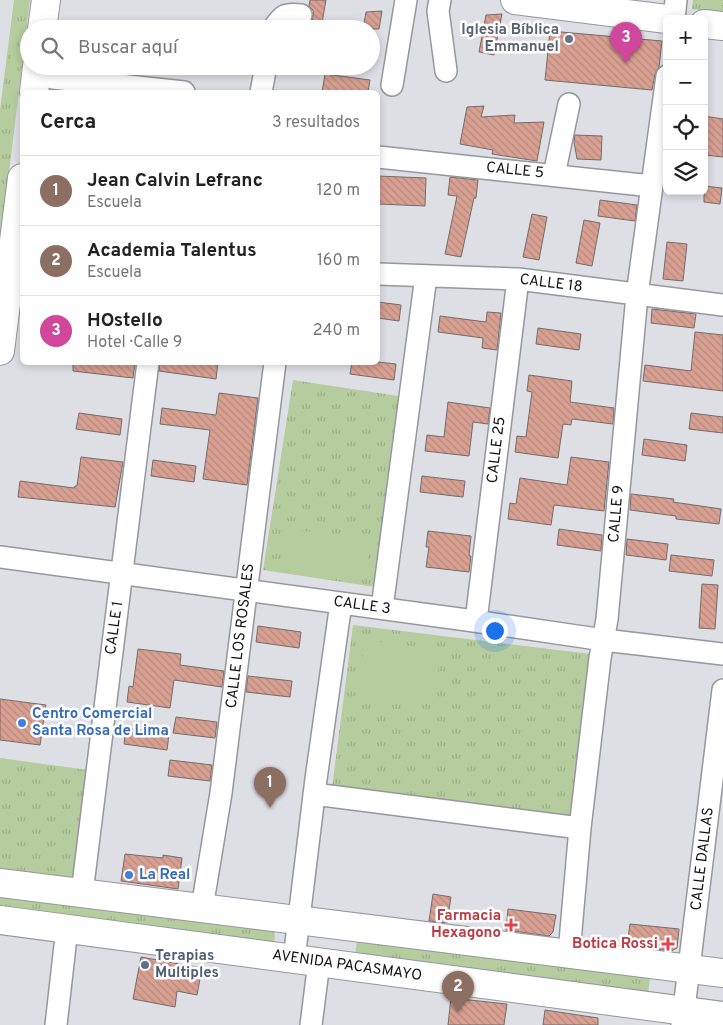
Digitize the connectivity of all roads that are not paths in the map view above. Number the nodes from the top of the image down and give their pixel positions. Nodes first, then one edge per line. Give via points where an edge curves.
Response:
1 (46, 0) edge
2 (406, 0) edge
3 (440, 0) edge
4 (515, 0) edge
5 (676, 0) edge
6 (301, 15) edge
7 (674, 15) edge
8 (663, 18) edge
9 (43, 20) edge
10 (279, 20) edge
11 (708, 24) edge
12 (723, 26) edge
13 (446, 71) dead end
14 (264, 75) edge
15 (36, 78) edge
16 (392, 85) dead end
17 (163, 90) edge
18 (261, 90) edge
19 (569, 104) dead end
20 (663, 105) edge
21 (380, 157) edge
22 (554, 175) junction
23 (652, 186) junction
24 (20, 194) edge
25 (380, 274) edge
26 (426, 276) junction
27 (518, 279) junction
28 (637, 295) junction
29 (723, 305) edge
30 (0, 351) edge
31 (148, 365) edge
32 (275, 365) edge
33 (0, 557) edge
34 (122, 574) junction
35 (247, 590) junction
36 (340, 603) junction
37 (382, 608) junction
38 (476, 621) junction
39 (604, 640) junction
40 (723, 654) edge
41 (723, 690) edge
42 (314, 794) junction
43 (580, 828) junction
44 (0, 883) edge
45 (82, 893) junction
46 (202, 908) junction
47 (0, 920) edge
48 (298, 920) junction
49 (338, 925) junction
50 (67, 928) junction
51 (569, 953) junction
52 (316, 962) junction
53 (690, 969) junction
54 (723, 973) edge
55 (723, 1016) edge
56 (684, 1018) edge
57 (56, 1025) edge
58 (311, 1025) edge

1 - 9 main road
2 - 16 street
3 - 13 street via 438,11
4 - 8 main road
5 - 7 street
6 - 10 street via 287,14
11 - 12 main road
14 - 18 street
15 - 17 street
19 - 22 street
20 - 23 street, CALLE 9
21 - 22 street, CALLE 5
22 - 23 street, CALLE 5
23 - 28 street, CALLE 9
24 - 30 main road
25 - 26 street, CALLE 18
26 - 27 street, CALLE 18
26 - 37 street
27 - 28 street, CALLE 18
27 - 38 street, CALLE 25
28 - 29 street, CALLE 18
28 - 39 street, CALLE 9
31 - 34 street, CALLE 1
32 - 35 street, CALLE LOS ROSALES
33 - 34 street, CALLE 3
34 - 35 street, CALLE 3
34 - 45 street, CALLE 1
35 - 36 street, CALLE 3
35 - 46 street, CALLE LOS ROSALES via 221,794
36 - 37 street, CALLE 3
36 - 42 street
37 - 38 street, CALLE 3
38 - 39 street, CALLE 3
39 - 40 street, CALLE 3
39 - 43 street, CALLE 9
41 - 53 street, CALLE DALLAS
42 - 43 street
42 - 48 street
43 - 51 street, CALLE 9
44 - 45 main road
45 - 46 main road
46 - 48 main road
47 - 50 main road, AVENIDA PACASMAYO
48 - 49 main road
48 - 52 street
49 - 51 main road
49 - 52 main road
50 - 52 main road, AVENIDA PACASMAYO
50 - 57 street
51 - 53 main road
52 - 56 main road, AVENIDA PACASMAYO
52 - 58 street
53 - 54 main road
53 - 56 street, CALLE DALLAS
55 - 56 main road, AVENIDA PACASMAYO

